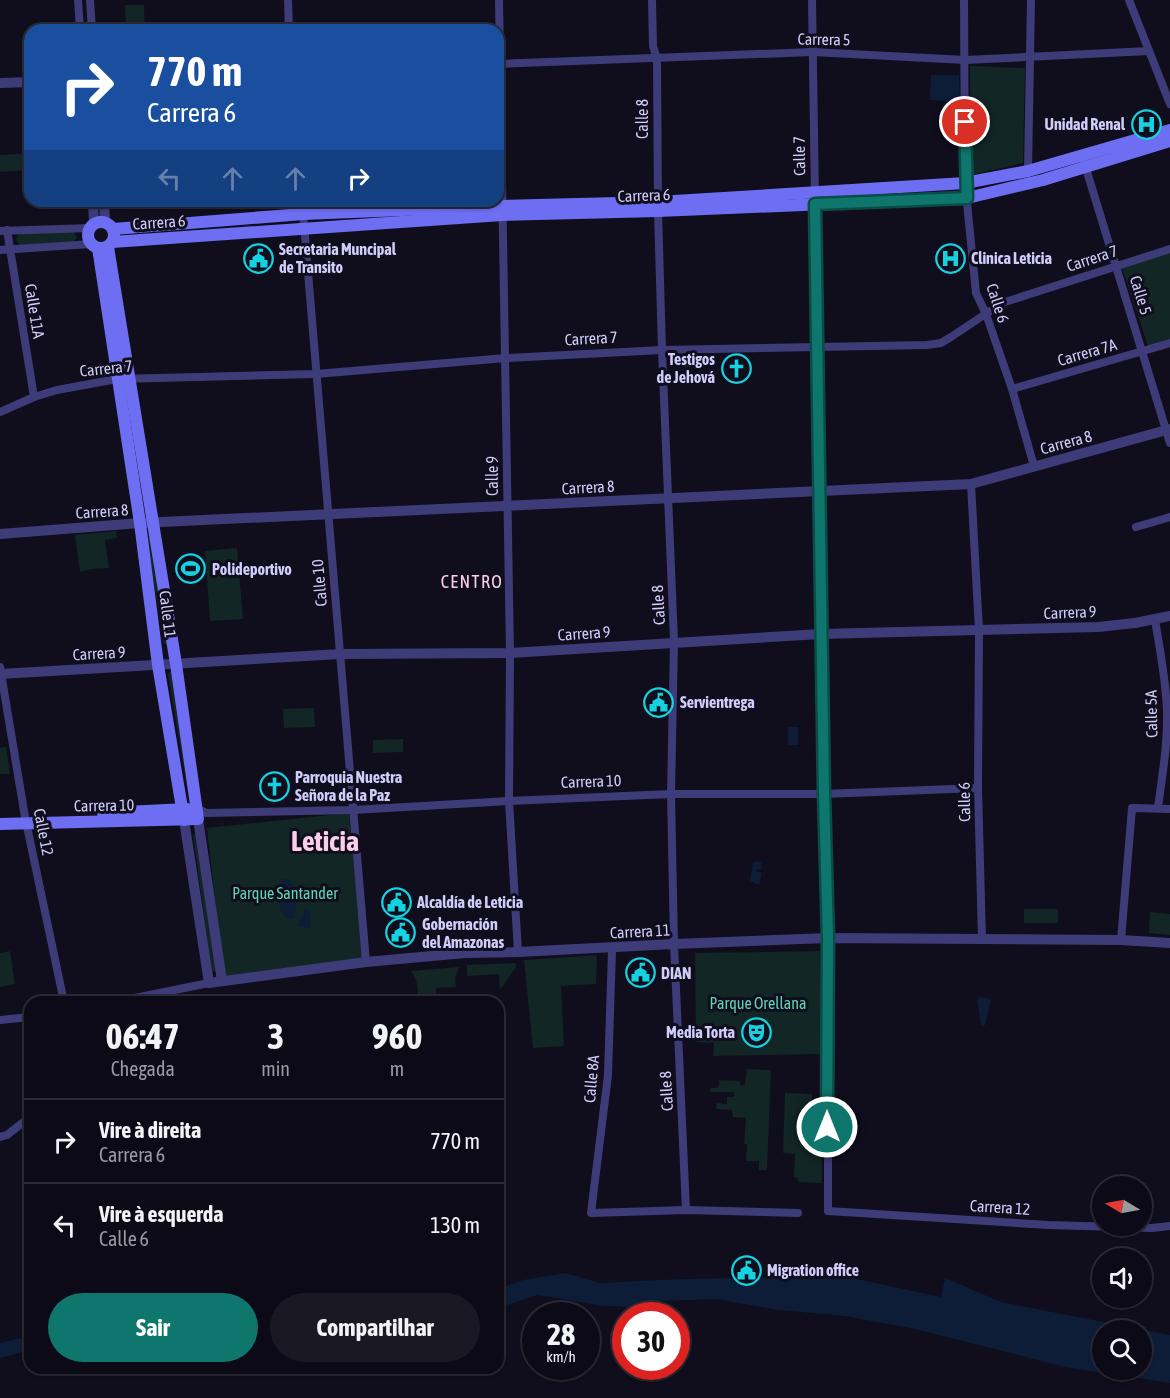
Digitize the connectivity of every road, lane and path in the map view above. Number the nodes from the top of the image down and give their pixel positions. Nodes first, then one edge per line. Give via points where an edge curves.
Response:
1 (78, 0) edge
2 (90, 0) edge
3 (288, 0) edge
4 (499, 0) edge
5 (652, 0) edge
6 (812, 0) edge
7 (964, 0) edge
8 (1031, 0) edge
9 (1129, 0) edge
10 (80, 24) edge
11 (92, 24) edge
12 (289, 24) edge
13 (499, 24) edge
14 (1149, 51) junction
15 (813, 52) junction
16 (1030, 58) junction
17 (657, 59) junction
18 (964, 60) junction
19 (504, 64) edge
20 (24, 82) edge
21 (0, 83) edge
22 (1170, 104) edge
23 (1170, 130) edge
24 (1170, 141) edge
25 (1084, 161) junction
26 (1028, 171) junction
27 (965, 183) junction
28 (967, 198) junction
29 (814, 199) junction
30 (94, 207) edge
31 (103, 207) edge
32 (302, 207) edge
33 (502, 207) edge
34 (658, 207) junction
35 (502, 210) junction
36 (303, 214) junction
37 (3, 230) edge
38 (303, 230) junction
39 (101, 235) junction
40 (10, 249) junction
41 (1170, 249) edge
42 (0, 250) edge
43 (1116, 266) junction
44 (986, 314) junction
45 (1170, 343) edge
46 (817, 347) junction
47 (662, 350) junction
48 (1143, 351) junction
49 (506, 358) junction
50 (316, 374) junction
51 (117, 379) junction
52 (130, 380) junction
53 (1012, 389) junction
54 (34, 397) junction
55 (0, 412) edge
56 (1168, 430) edge
57 (1170, 444) edge
58 (1035, 466) junction
59 (971, 484) junction
60 (819, 491) junction
61 (667, 498) junction
62 (507, 506) junction
63 (328, 515) junction
64 (1170, 517) edge
65 (140, 523) junction
66 (153, 523) junction
67 (1136, 527) dead end
68 (0, 534) edge
69 (1170, 616) edge
70 (1155, 620) junction
71 (979, 630) junction
72 (821, 634) junction
73 (674, 641) junction
74 (510, 653) junction
75 (340, 654) junction
76 (176, 664) junction
77 (158, 665) junction
78 (0, 672) edge
79 (1167, 677) edge
80 (1168, 747) edge
81 (978, 788) junction
82 (671, 794) junction
83 (824, 794) junction
84 (509, 801) junction
85 (1158, 808) junction
86 (1170, 809) edge
87 (353, 810) junction
88 (200, 813) junction
89 (183, 814) junction
90 (0, 819) edge
91 (26, 820) junction
92 (0, 824) edge
93 (828, 938) junction
94 (982, 939) junction
95 (1121, 940) junction
96 (1170, 943) edge
97 (674, 944) junction
98 (614, 947) junction
99 (518, 952) junction
100 (366, 962) junction
101 (222, 981) junction
102 (208, 983) junction
103 (63, 996) edge
104 (144, 996) edge
105 (24, 1018) edge
106 (0, 1020) edge
107 (24, 1122) edge
108 (0, 1137) edge
109 (686, 1210) junction
110 (828, 1211) joint
111 (798, 1213) dead end
112 (1170, 1226) edge

1 - 10 street
2 - 11 street
3 - 12 street
4 - 13 street, Calle 9
5 - 17 street, Calle 8
6 - 15 street, Calle 7
7 - 18 street, Calle 6
8 - 16 street
9 - 14 street
14 - 16 street, Carrera 5
14 - 22 street
15 - 17 street, Carrera 5
15 - 18 street, Carrera 5
15 - 29 street, Calle 7
16 - 18 street, Carrera 5
16 - 26 street
17 - 19 street, Carrera 5
17 - 34 street, Calle 8
18 - 27 street, Calle 6
20 - 21 street
23 - 25 main road, Carrera 6
24 - 25 main road, Carrera 6
25 - 26 main road, Carrera 6
25 - 28 main road, Carrera 6 via 1043,180
25 - 43 street, Calle 5
26 - 27 main road, Carrera 6
27 - 28 street, Calle 6
27 - 29 main road, Carrera 6
28 - 29 main road, Carrera 6
28 - 44 street, Calle 6 via 976,293
29 - 34 main road, Carrera 6
29 - 46 street, Calle 7
30 - 39 street, Calle 11
31 - 39 street, Calle 11
32 - 36 street, Calle 10
33 - 35 street, Calle 9
34 - 35 main road, Carrera 6
34 - 47 street, Calle 8
35 - 36 main road, Carrera 6
35 - 38 main road, Carrera 6
35 - 49 street, Calle 9
36 - 38 street, Calle 10
36 - 39 main road, Carrera 6
37 - 39 street, Carrera 6
37 - 40 street, Calle 11A
38 - 39 main road, Carrera 6
38 - 50 street, Calle 10
39 - 40 street, Carrera 6
39 - 51 main road, Calle 11
39 - 52 main road, Calle 11
40 - 42 street, Carrera 6
40 - 54 street, Calle 11A
41 - 43 street, Carrera 7
43 - 44 street, Carrera 7 via 1002,303
43 - 48 street, Calle 5
44 - 46 street, Carrera 7 via 941,343
44 - 53 street, Calle 6
45 - 48 street, Carrera 7A
46 - 47 street, Carrera 7
46 - 60 street, Calle 7
47 - 49 street, Carrera 7
47 - 61 street, Calle 8
48 - 53 street, Carrera 7A
48 - 56 street, Calle 5
49 - 50 street, Carrera 7
49 - 62 street, Calle 9
50 - 52 street, Carrera 7
50 - 63 street, Calle 10
51 - 52 street, Carrera 7
51 - 54 street, Carrera 7
51 - 65 main road, Calle 11
52 - 66 main road, Calle 11
53 - 58 street, Calle 6
54 - 55 street, Carrera 7
56 - 57 street, Calle 5
56 - 58 street, Carrera 8
58 - 59 street, Carrera 8
59 - 60 street, Carrera 8
59 - 71 street, Calle 6
60 - 61 street, Carrera 8
60 - 72 street, Calle 7
61 - 62 street, Carrera 8
61 - 73 street, Calle 8
62 - 63 street, Carrera 8
62 - 74 street, Calle 9
63 - 66 street, Carrera 8
63 - 75 street, Calle 10
64 - 67 street
65 - 66 street, Carrera 8
65 - 68 street, Carrera 8
65 - 77 main road, Calle 11
66 - 76 main road, Calle 11
69 - 70 street, Carrera 9
70 - 71 street, Carrera 9 via 1098,627
70 - 79 street, Calle 5A
71 - 72 street, Carrera 9
71 - 81 street, Calle 6
72 - 73 street, Carrera 9
72 - 83 street, Calle 7
73 - 74 street, Carrera 9
73 - 82 street, Calle 8
74 - 75 street, Carrera 9
74 - 84 street, Calle 9
75 - 76 street, Carrera 9
75 - 87 street, Calle 10
76 - 77 street, Carrera 9
76 - 88 main road, Calle 11
77 - 78 street, Carrera 9
77 - 89 main road, Calle 11
78 - 91 street, Calle 12
79 - 80 street, Calle 5A
80 - 85 street, Calle 5A
81 - 83 street, Carrera 10
81 - 94 street, Calle 6
82 - 83 street, Carrera 10
82 - 84 street, Carrera 10
82 - 97 street, Calle 8
83 - 93 street, Calle 7
84 - 87 street, Carrera 10
84 - 99 street, Calle 9
85 - 86 street
85 - 95 street via 1132,808
87 - 88 street, Carrera 10
87 - 100 street, Calle 10
88 - 89 main road, Carrera 10
88 - 101 street, Calle 11
89 - 91 main road, Carrera 10
89 - 102 street, Calle 11
90 - 91 main road, Carrera 10
91 - 92 main road, Carrera 10
91 - 103 street, Calle 12
93 - 94 street, Carrera 11
93 - 97 street, Carrera 11
93 - 110 street, Calle 7
94 - 95 street, Carrera 11
95 - 96 street, Carrera 11
97 - 98 street, Carrera 11
97 - 109 street, Calle 8
98 - 99 street, Carrera 11
98 - 109 street, Calle 8A via 608,1075 591,1213
99 - 100 street, Carrera 11
100 - 101 street, Carrera 11
101 - 102 street, Carrera 11
102 - 104 street, Carrera 11
105 - 106 street
107 - 108 street
109 - 111 street
110 - 112 street, Carrera 12 via 1048,1225

